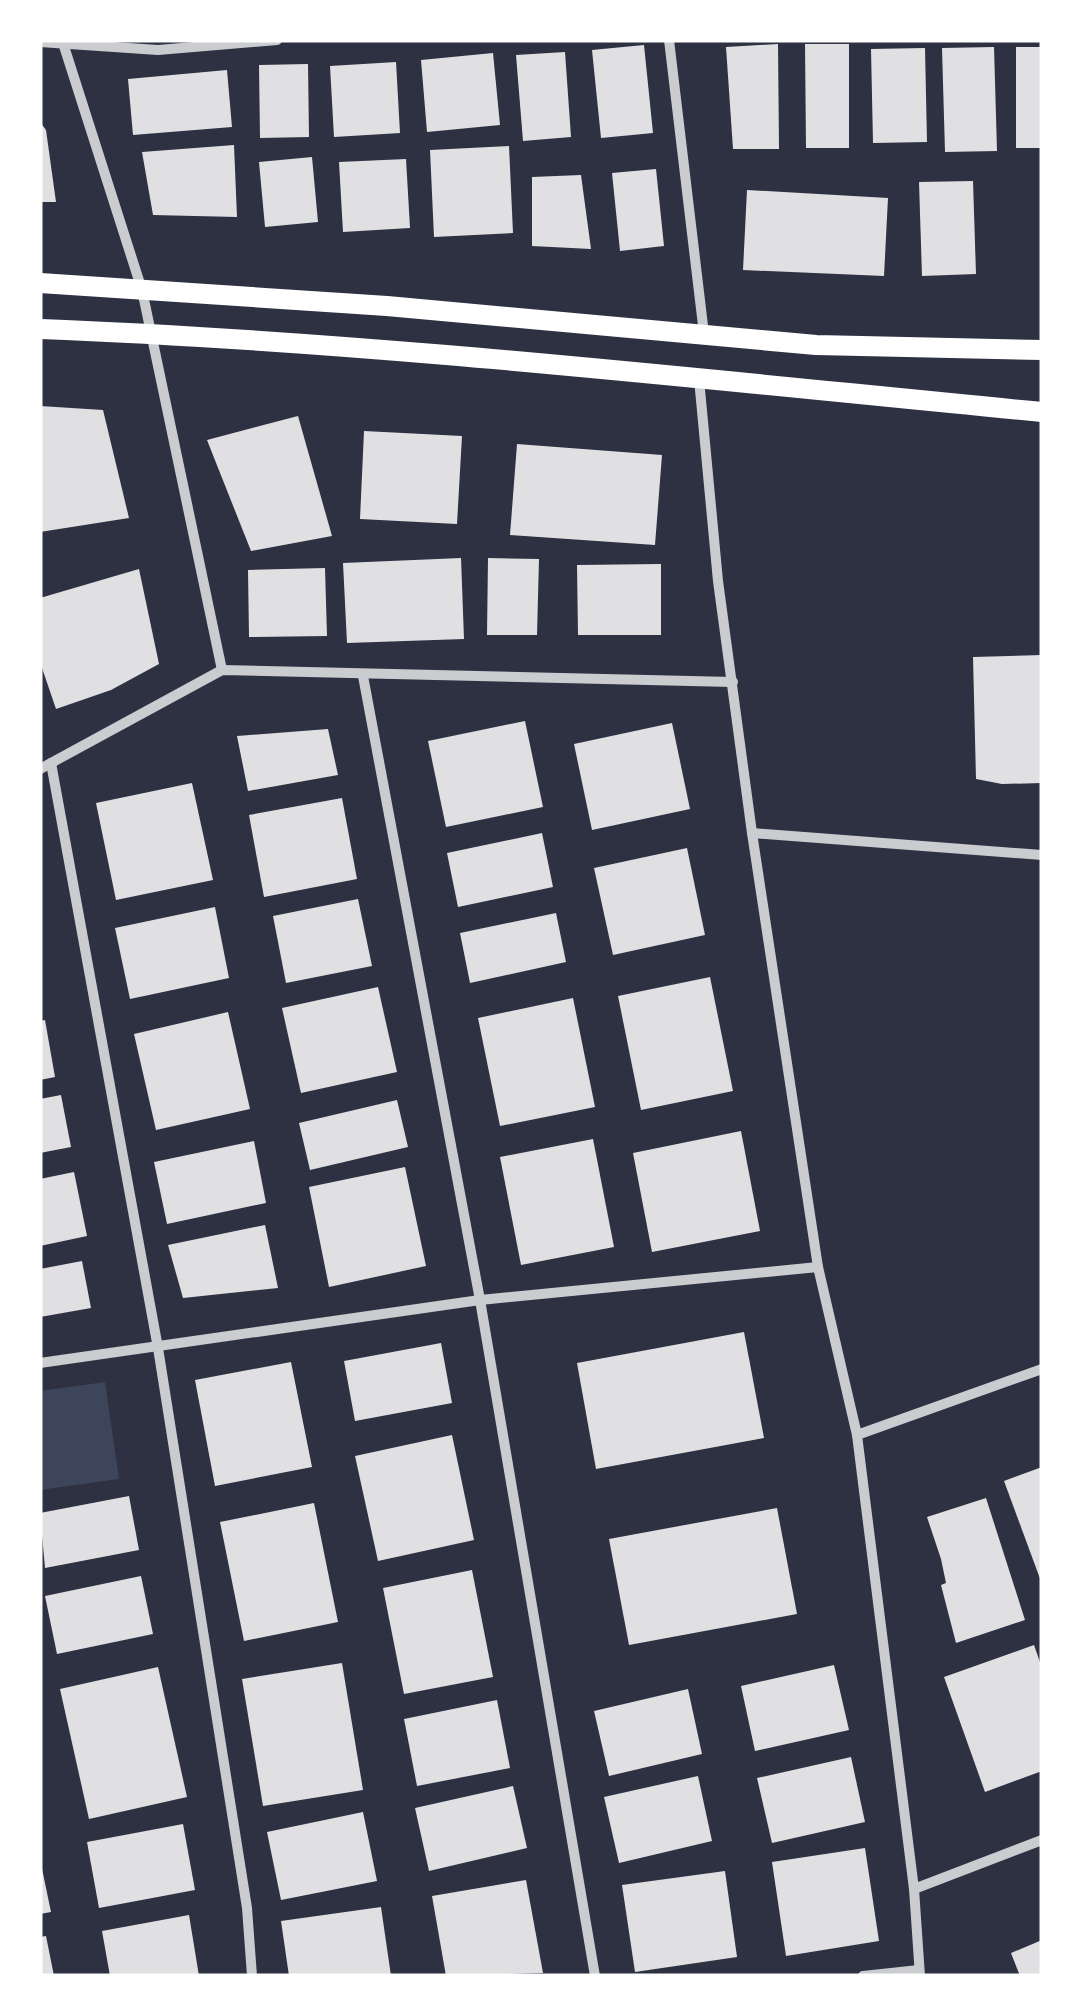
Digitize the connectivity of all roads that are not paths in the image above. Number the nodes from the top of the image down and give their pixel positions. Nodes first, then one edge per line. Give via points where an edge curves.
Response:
1 (276, 40) edge
2 (668, 40) edge
3 (40, 42) edge
4 (63, 43) junction
5 (40, 282) edge
6 (142, 290) junction
7 (40, 329) edge
8 (152, 334) junction
9 (704, 334) junction
10 (1042, 350) edge
11 (699, 379) junction
12 (1042, 412) edge
13 (222, 670) junction
14 (362, 676) junction
15 (733, 682) junction
16 (45, 766) edge
17 (752, 833) junction
18 (1042, 855) edge
19 (818, 1267) junction
20 (480, 1300) junction
21 (158, 1348) junction
22 (40, 1363) edge
23 (1042, 1369) edge
24 (858, 1436) junction
25 (1042, 1840) edge
26 (914, 1889) junction
27 (920, 1973) edge
28 (252, 1976) edge
29 (595, 1976) edge
30 (863, 1976) edge

1 - 4 street via 158,50
2 - 9 street
3 - 4 street
4 - 6 street
5 - 6 main road
6 - 8 street
6 - 9 main road
7 - 8 main road
8 - 11 main road
8 - 13 street
9 - 10 main road via 816,345
11 - 12 main road
11 - 15 street
13 - 14 street
13 - 16 street
14 - 15 street
14 - 20 street
15 - 17 street
16 - 21 street
17 - 18 street
17 - 19 street
19 - 20 street
19 - 24 street
20 - 21 street
20 - 29 street
21 - 22 street
21 - 28 street via 247,1908
23 - 24 street
24 - 26 street
25 - 26 street
26 - 27 street
27 - 30 street

